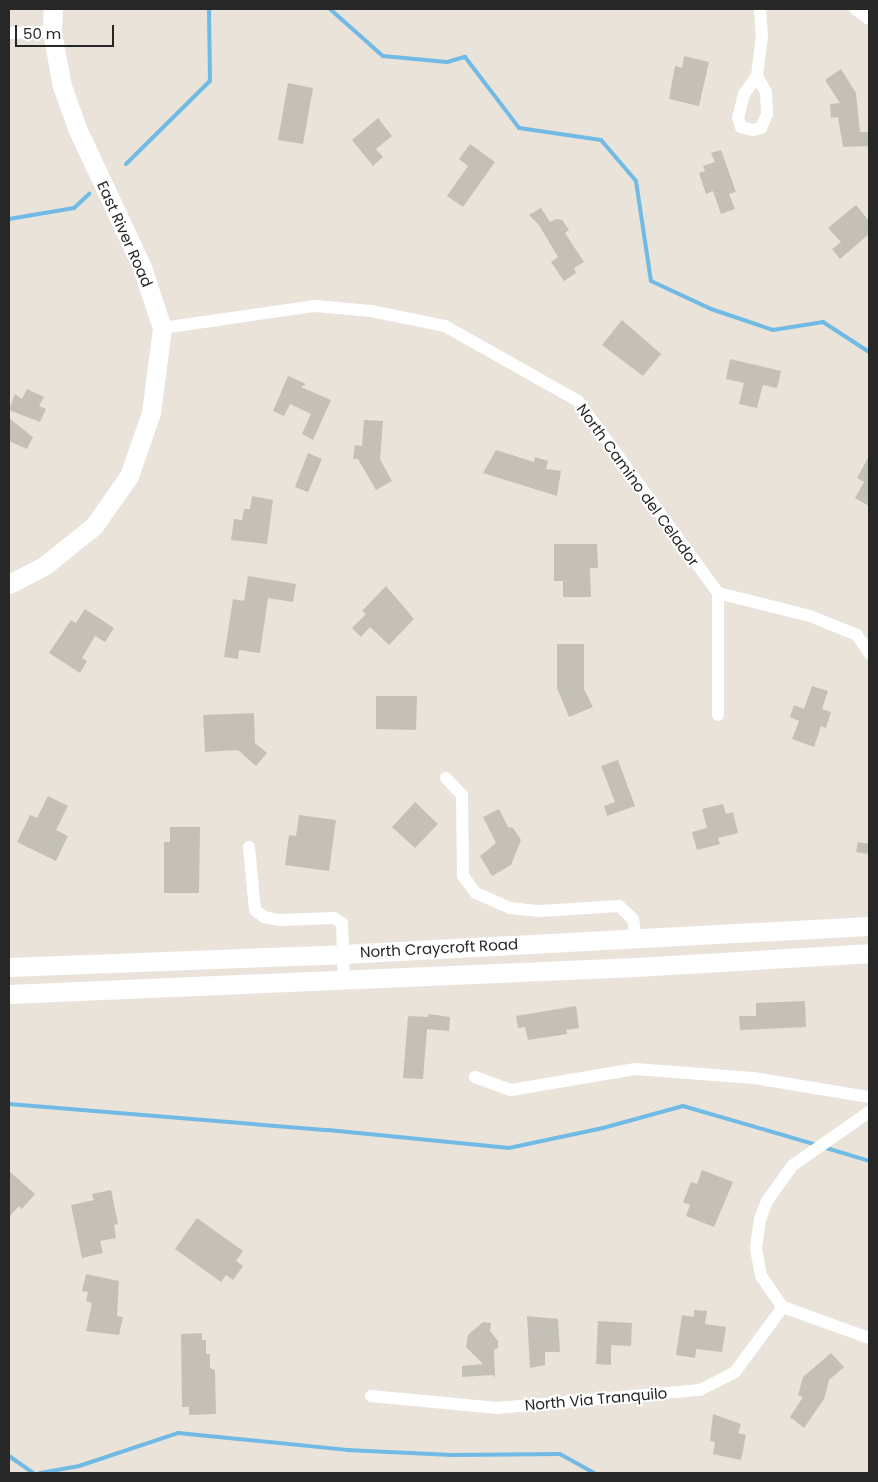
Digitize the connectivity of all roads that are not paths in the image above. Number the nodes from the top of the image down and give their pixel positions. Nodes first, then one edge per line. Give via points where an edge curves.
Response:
1 (53, 9) edge
2 (760, 9) edge
3 (856, 9) edge
4 (869, 19) edge
5 (52, 32) junction
6 (9, 33) edge
7 (756, 76) dead end
8 (162, 328) junction
9 (9, 584) edge
10 (718, 594) junction
11 (869, 653) edge
12 (718, 716) dead end
13 (446, 778) dead end
14 (249, 847) dead end
15 (869, 926) edge
16 (636, 938) junction
17 (869, 953) edge
18 (343, 954) junction
19 (9, 967) edge
20 (344, 979) junction
21 (9, 994) edge
22 (474, 1077) dead end
23 (869, 1097) edge
24 (869, 1112) edge
25 (784, 1307) junction
26 (869, 1338) edge
27 (371, 1396) dead end

1 - 5 main road, East River Road
2 - 7 street via 762,37
3 - 4 street
5 - 6 street
5 - 8 main road, East River Road via 62,86 77,128 142,267
8 - 9 main road, East River Road via 151,413 129,476 94,526 44,566
8 - 10 street, North Camino del Celador via 315,306 369,310 446,326 578,400
10 - 11 street via 810,616 857,635
10 - 12 street
13 - 16 street via 462,795 463,876 476,893 510,908 540,910 620,906 633,919
14 - 18 street via 255,910 264,917 280,920 334,918 342,923
15 - 16 main road, North Craycroft Road
16 - 18 main road, North Craycroft Road
17 - 20 main road, North Craycroft Road
18 - 19 main road, North Craycroft Road
18 - 20 street
20 - 21 main road, North Craycroft Road
22 - 23 street via 511,1090 635,1069 754,1078
24 - 25 street via 792,1166 767,1201 757,1233 756,1262 761,1276
25 - 26 street
25 - 27 street, North Via Tranquilo via 736,1372 700,1390 497,1408

